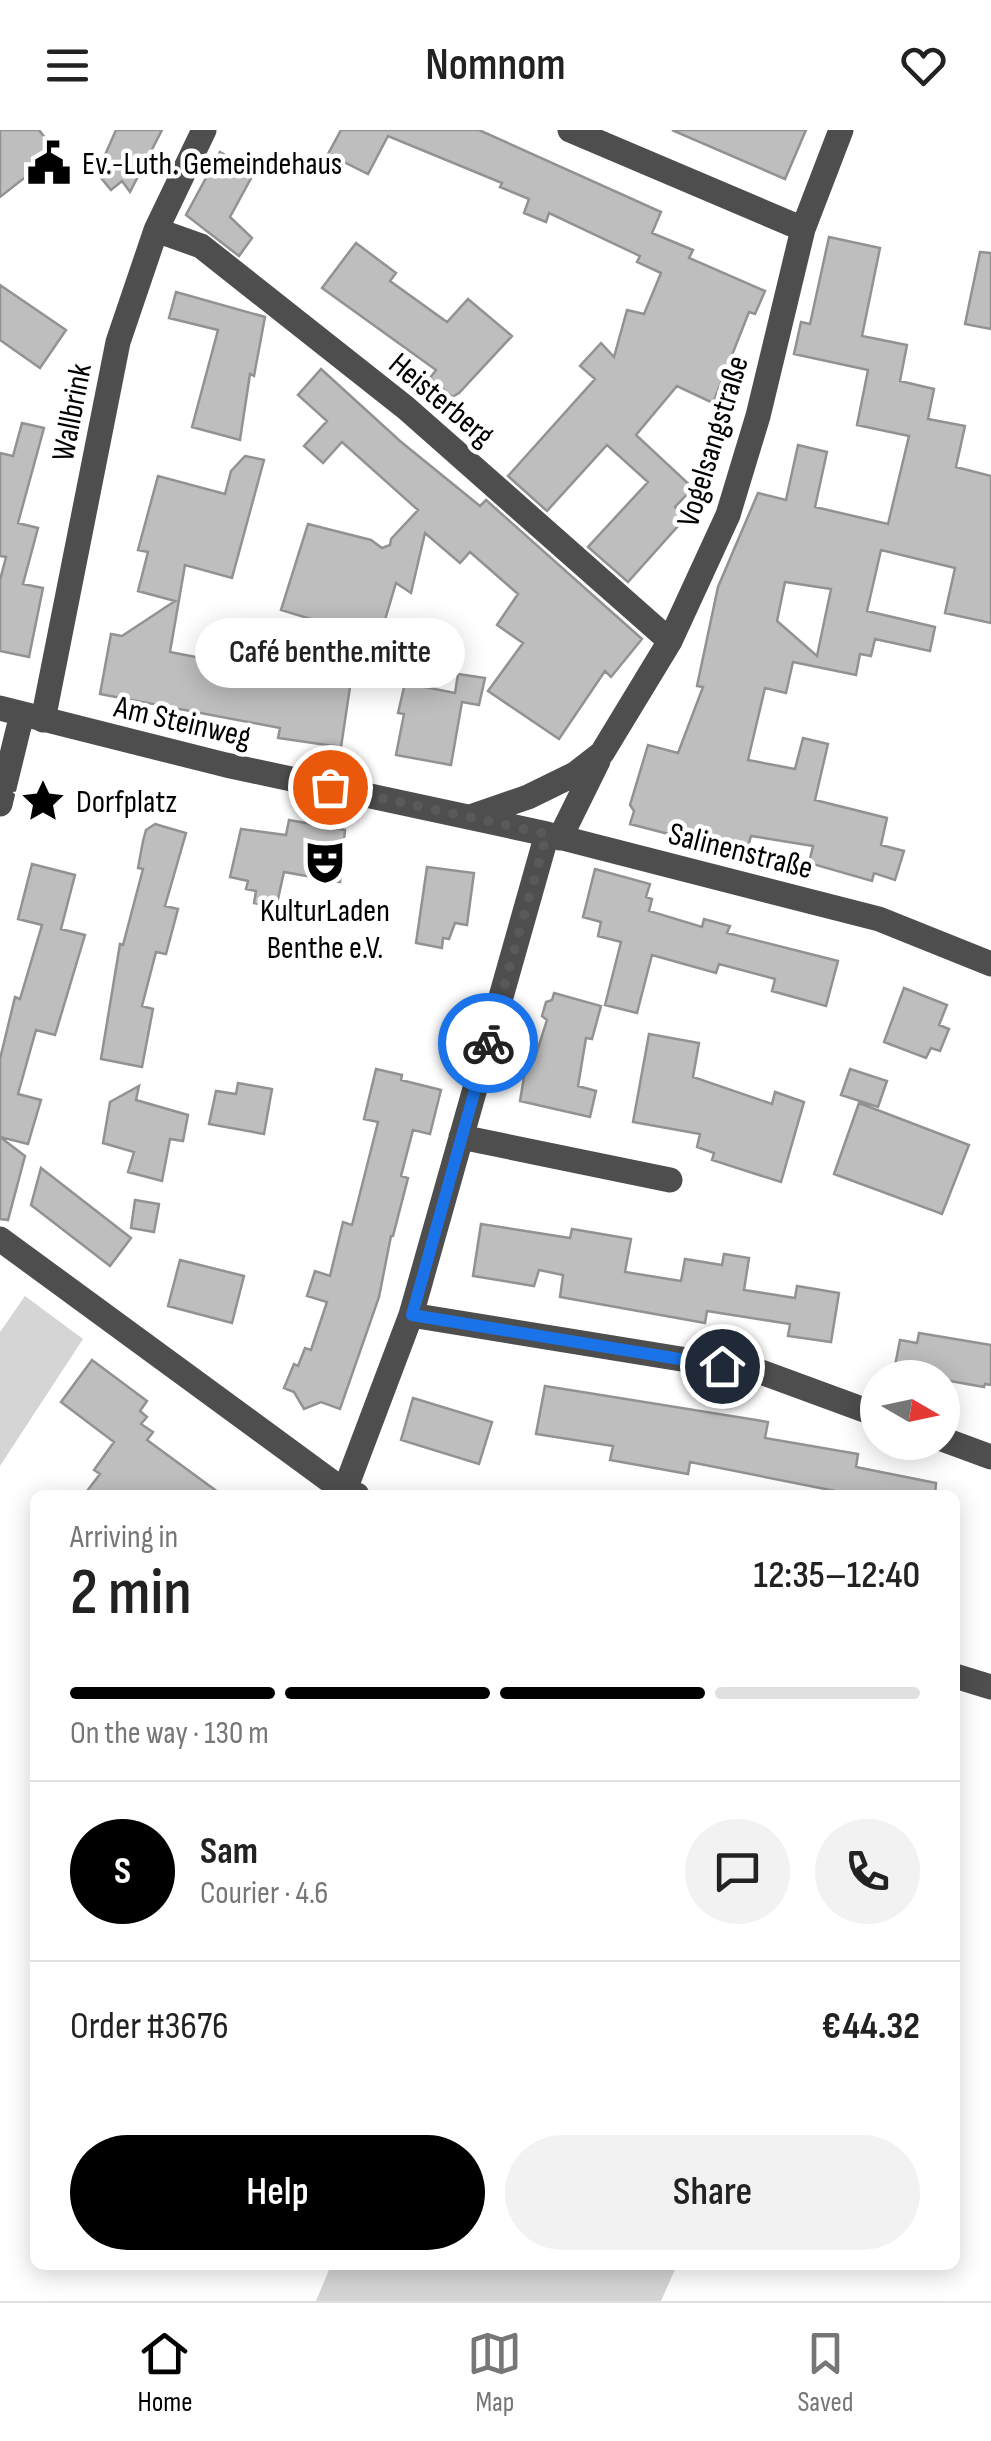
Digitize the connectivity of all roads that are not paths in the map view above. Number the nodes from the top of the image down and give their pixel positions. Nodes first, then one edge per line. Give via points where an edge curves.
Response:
1 (204, 130) edge
2 (570, 130) edge
3 (841, 130) edge
4 (803, 229) junction
5 (156, 230) junction
6 (670, 641) junction
7 (22, 714) edge
8 (602, 753) junction
9 (0, 804) edge
10 (470, 817) junction
11 (554, 836) junction
12 (991, 964) edge
13 (461, 1137) junction
14 (670, 1180) dead end
15 (0, 1240) edge
16 (412, 1315) junction
17 (860, 1408) edge
18 (960, 1446) edge
19 (991, 1457) edge
20 (343, 1490) edge
21 (349, 1490) edge
22 (960, 1678) edge
23 (991, 1687) edge

1 - 5 street, Wallbrink
2 - 4 street
3 - 4 street, Vogelsangstraße
4 - 6 street, Vogelsangstraße via 728,515
5 - 6 street, Heisterberg via 201,246 390,396
5 - 7 street, Wallbrink via 118,342
6 - 8 street, Vogelsangstraße
7 - 9 street, Wallbrink
7 - 10 street, Am Steinweg
8 - 10 street, Vogelsangstraße via 528,797
8 - 11 street, Vogelsangstraße
10 - 11 street, Salinenstraße
11 - 12 street, Salinenstraße via 879,919
11 - 13 street, Vogelsangstraße
13 - 14 street
13 - 16 street, Vogelsangstraße
15 - 20 street
16 - 17 street via 762,1372
16 - 21 street, Vogelsangstraße
18 - 19 street
22 - 23 street

